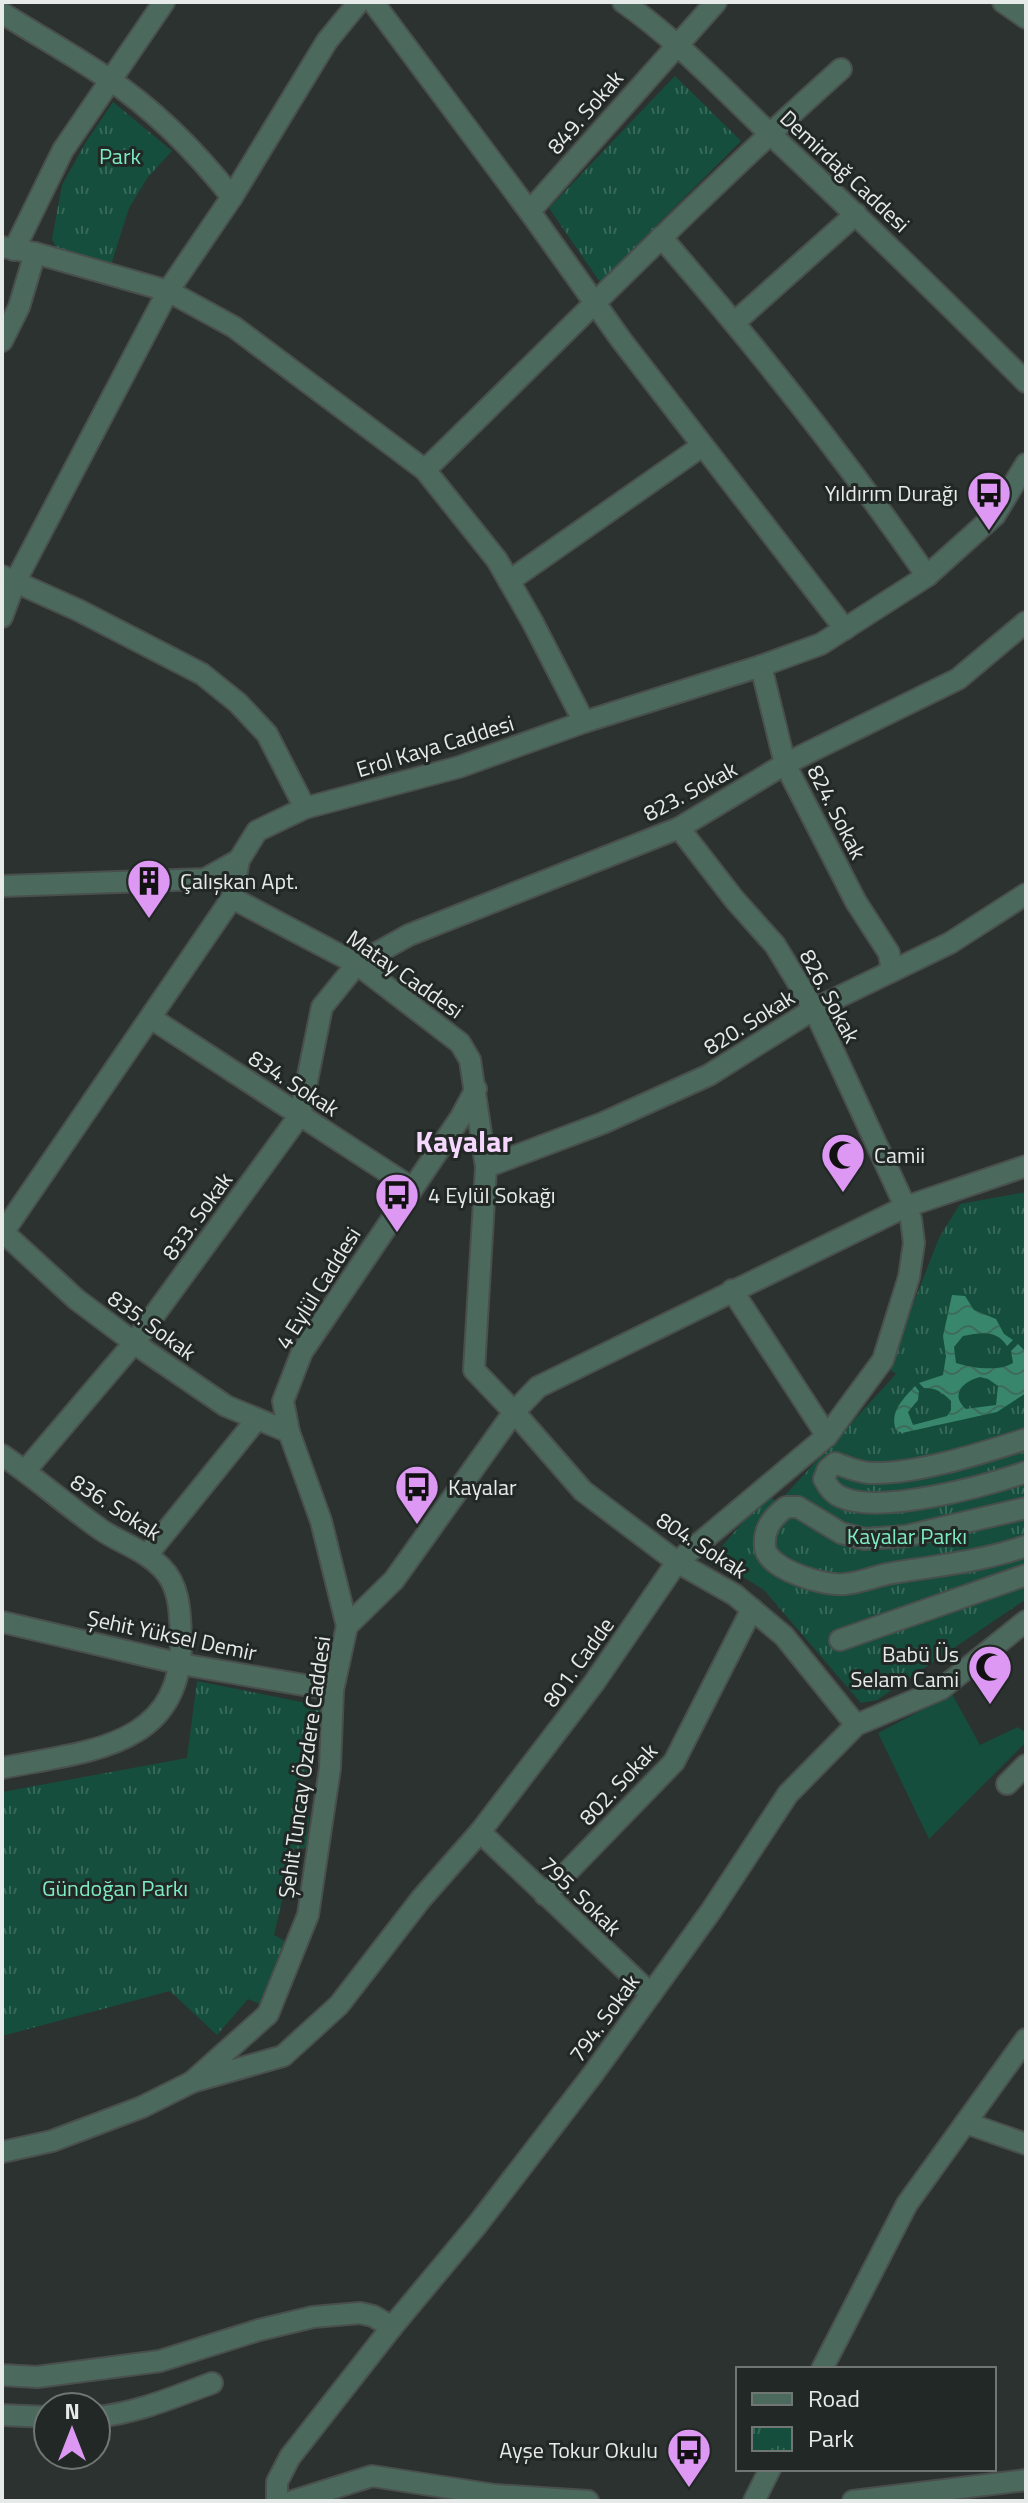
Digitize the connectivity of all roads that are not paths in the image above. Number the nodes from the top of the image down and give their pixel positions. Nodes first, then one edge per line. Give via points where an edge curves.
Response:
1 (164, 2) edge
2 (359, 2) edge
3 (373, 2) edge
4 (623, 2) edge
5 (716, 2) edge
6 (1003, 2) edge
7 (2, 13) edge
8 (1026, 18) edge
9 (677, 45) junction
10 (841, 69) dead end
11 (109, 79) junction
12 (770, 133) junction
13 (232, 197) junction
14 (530, 211) junction
15 (856, 214) junction
16 (661, 237) junction
17 (17, 250) edge
18 (168, 291) junction
19 (596, 304) junction
20 (735, 322) junction
21 (2, 341) edge
22 (1026, 382) edge
23 (702, 446) junction
24 (1026, 464) edge
25 (425, 470) junction
26 (927, 576) junction
27 (8, 579) edge
28 (509, 581) junction
29 (2, 617) edge
30 (1026, 622) edge
31 (845, 629) junction
32 (761, 666) junction
33 (584, 722) junction
34 (785, 764) junction
35 (305, 808) junction
36 (679, 828) junction
37 (239, 860) junction
38 (2, 886) edge
39 (1026, 894) edge
40 (232, 898) junction
41 (357, 964) junction
42 (892, 971) junction
43 (814, 1009) junction
44 (151, 1018) junction
45 (476, 1089) junction
46 (300, 1115) junction
47 (1026, 1166) edge
48 (486, 1167) junction
49 (412, 1188) junction
50 (905, 1207) junction
51 (2, 1233) edge
52 (732, 1290) junction
53 (134, 1343) junction
54 (514, 1412) junction
55 (257, 1419) junction
56 (289, 1432) junction
57 (827, 1436) junction
58 (1026, 1439) edge
59 (2, 1455) edge
60 (25, 1471) junction
61 (1026, 1472) edge
62 (1026, 1508) edge
63 (1026, 1546) edge
64 (147, 1555) junction
65 (677, 1562) junction
66 (1026, 1575) edge
67 (752, 1609) junction
68 (1026, 1621) edge
69 (2, 1622) edge
70 (347, 1626) junction
71 (840, 1640) dead end
72 (181, 1664) junction
73 (333, 1690) junction
74 (856, 1725) junction
75 (1026, 1765) edge
76 (2, 1768) edge
77 (1007, 1784) dead end
78 (480, 1832) junction
79 (545, 1895) junction
80 (651, 1994) junction
81 (1026, 2039) edge
82 (192, 2082) junction
83 (966, 2123) junction
84 (1026, 2144) edge
85 (2, 2152) edge
86 (392, 2327) junction
87 (823, 2367) edge
88 (2, 2375) edge
89 (212, 2383) dead end
90 (2, 2415) edge
91 (112, 2415) edge
92 (32, 2416) edge
93 (769, 2471) edge
94 (1026, 2480) edge
95 (409, 2482) junction
96 (277, 2501) edge
97 (293, 2501) edge
98 (397, 2501) edge
99 (586, 2501) edge
100 (754, 2501) edge
101 (853, 2501) edge

1 - 11 street
2 - 13 street via 327,41
3 - 14 street
4 - 9 street, Demirdağ Caddesi
5 - 9 street, 849. Sokak
6 - 8 street
7 - 11 street
9 - 12 street, Demirdağ Caddesi
9 - 14 street, 849. Sokak
10 - 12 street
11 - 13 street via 154,114
11 - 17 street via 63,150
12 - 15 street, Demirdağ Caddesi
12 - 16 street
13 - 18 street
14 - 19 street
15 - 20 street
15 - 22 street, Demirdağ Caddesi
16 - 19 street
16 - 20 street
17 - 18 street
17 - 21 street via 19,307
18 - 25 street via 234,327
18 - 27 street
19 - 23 street
19 - 25 street
20 - 26 street via 802,404
23 - 28 street
23 - 31 street
24 - 26 street, Erol Kaya Caddesi via 995,515
25 - 28 street
26 - 31 street, Erol Kaya Caddesi
27 - 29 street
27 - 35 street via 202,674 267,734
28 - 33 street
30 - 34 street, 823. Sokak via 958,679
31 - 32 street, Erol Kaya Caddesi via 821,644
32 - 33 street, Erol Kaya Caddesi
32 - 34 street, 824. Sokak
33 - 35 street, Erol Kaya Caddesi via 459,767
34 - 36 street, 823. Sokak
34 - 42 street, 824. Sokak via 856,902 889,953
35 - 37 street, Erol Kaya Caddesi via 257,831
36 - 41 street, 823. Sokak via 409,935
36 - 43 street, 826. Sokak via 775,945
37 - 38 street via 205,879
37 - 40 street, Erol Kaya Caddesi
39 - 42 street, 820. Sokak via 950,943
40 - 41 street, Matay Caddesi
40 - 44 street, Erol Kaya Caddesi
41 - 45 street, Matay Caddesi via 460,1043
41 - 46 street, 833. Sokak via 322,1007
42 - 43 street, 820. Sokak
43 - 48 street, 820. Sokak via 709,1075
43 - 50 street, 826. Sokak
44 - 46 street, 834. Sokak
44 - 51 street, Erol Kaya Caddesi
45 - 48 street, Matay Caddesi
45 - 49 street, 4 Eylül Caddesi
46 - 49 street, 834. Sokak
46 - 53 street, 833. Sokak
47 - 50 street, Şehit Tuncay Özdere Caddesi
48 - 54 street, Matay Caddesi via 474,1370
49 - 56 street, 4 Eylül Caddesi via 302,1352 283,1401
50 - 52 street, Şehit Tuncay Özdere Caddesi
50 - 57 street, 801. Cadde via 913,1231 909,1277 883,1360
51 - 53 street, 835. Sokak
52 - 54 street, Şehit Tuncay Özdere Caddesi via 538,1387
52 - 57 street
53 - 55 street, 835. Sokak via 226,1406
53 - 60 street, 833. Sokak
54 - 65 street, 804. Sokak via 583,1491
54 - 70 street, Şehit Tuncay Özdere Caddesi via 394,1580
55 - 56 street, 835. Sokak
55 - 64 street
56 - 70 street, 4 Eylül Caddesi via 321,1521
57 - 65 street, 801. Cadde
58 - 61 street via 905,1470 869,1473 835,1463 824,1479 839,1497 885,1503 986,1486
59 - 60 street, 836. Sokak
60 - 64 street, 836. Sokak via 104,1531
62 - 63 street via 906,1536 865,1539 841,1533 798,1507 786,1507 767,1526 765,1544 767,1554 782,1567 810,1580 843,1585 988,1559
64 - 72 street, 836. Sokak via 164,1569 179,1600
65 - 67 street, 804. Sokak
65 - 78 street, 801. Cadde via 594,1683
66 - 71 street
67 - 74 street, 804. Sokak via 784,1636
67 - 79 street, 802. Sokak via 674,1762
68 - 74 street, 794. Sokak via 941,1689
69 - 72 street, Şehit Yüksel Demir
70 - 73 street, Şehit Tuncay Özdere Caddesi
72 - 73 street, Şehit Yüksel Demir
72 - 76 street via 161,1709 125,1740
73 - 82 street, Şehit Tuncay Özdere Caddesi via 330,1768 308,1915 268,2014
74 - 80 street, 794. Sokak via 788,1794
75 - 77 street
78 - 79 street, 795. Sokak
78 - 82 street, 801. Cadde via 339,2005 283,2056
79 - 80 street, 795. Sokak
80 - 86 street, 794. Sokak via 477,2225
81 - 83 street
82 - 85 street, Şehit Tuncay Özdere Caddesi via 52,2141
83 - 84 street
83 - 87 street via 907,2204
86 - 88 street via 360,2313 313,2317 160,2361 37,2377
86 - 96 street, 794. Sokak via 290,2457 277,2482
89 - 91 street
90 - 92 street
93 - 100 street
94 - 101 street
95 - 97 street via 372,2476
95 - 98 street
95 - 99 street

